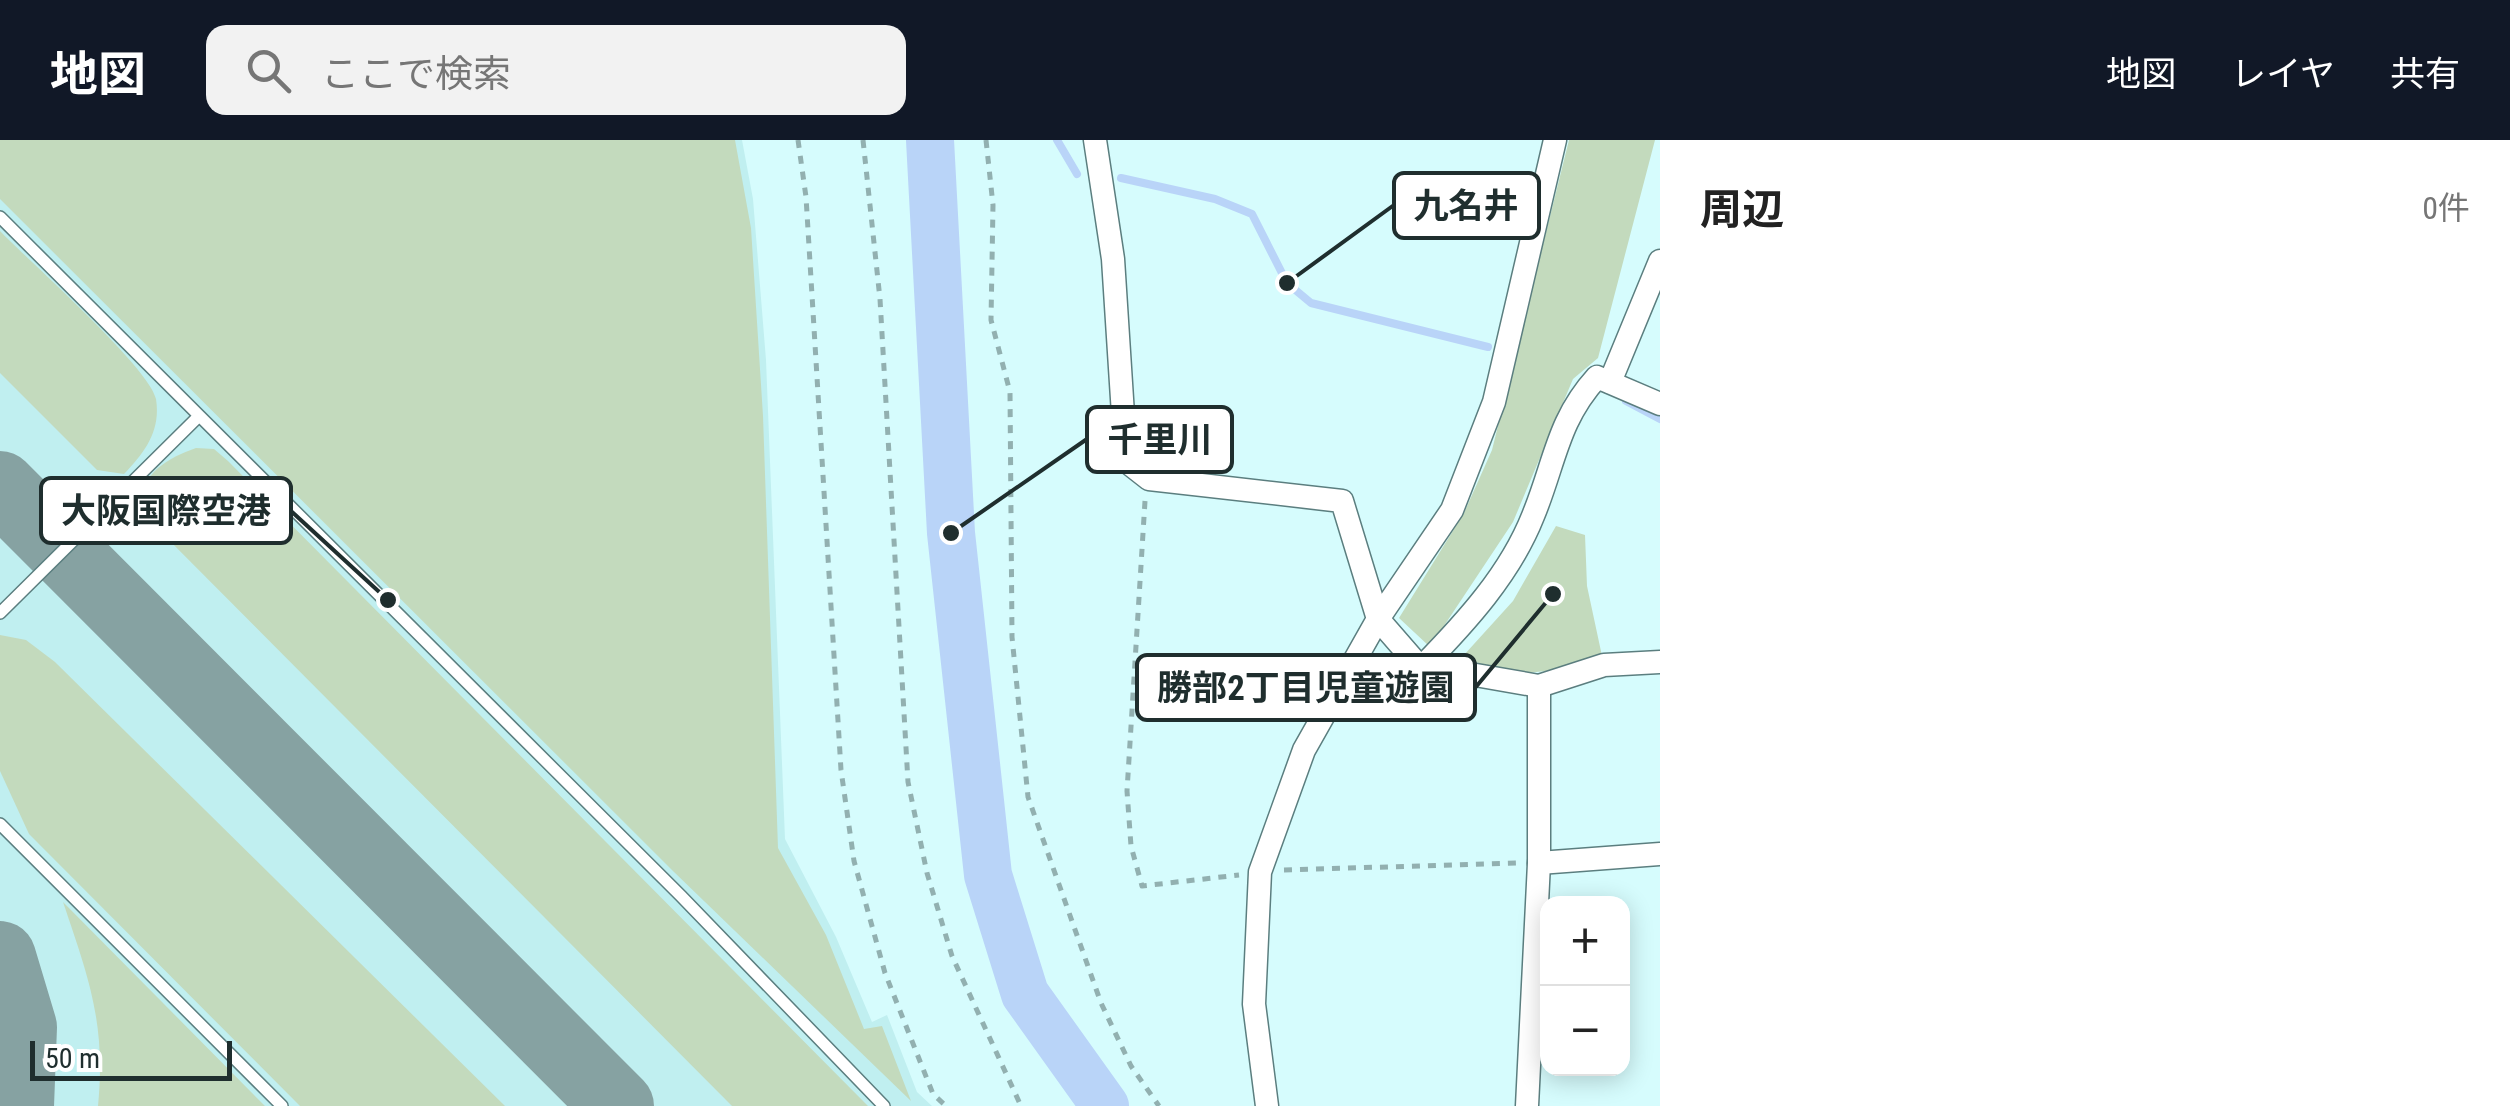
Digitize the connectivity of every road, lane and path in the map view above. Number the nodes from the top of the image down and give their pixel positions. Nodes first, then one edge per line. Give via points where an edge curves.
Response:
1 (798, 140) edge
2 (863, 140) edge
3 (986, 140) edge
4 (1094, 140) edge
5 (1555, 140) edge
6 (0, 217) edge
7 (1660, 261) edge
8 (1610, 382) junction
9 (1660, 404) edge
10 (198, 417) junction
11 (1149, 479) junction
12 (0, 613) edge
13 (1378, 619) junction
14 (1660, 662) edge
15 (1424, 666) junction
16 (1539, 686) junction
17 (0, 824) edge
18 (1660, 854) edge
19 (1539, 862) junction
20 (1260, 872) junction
21 (282, 1106) edge
22 (884, 1106) edge
23 (946, 1106) edge
24 (1022, 1106) edge
25 (1160, 1106) edge
26 (1267, 1106) edge
27 (1527, 1106) edge

1 - 23 path via 841,770 854,861 885,973 933,1094
2 - 24 path via 880,299 908,782 952,956
3 - 25 path via 993,205 991,320 1010,392 1012,637 1028,797 1101,1002 1131,1066
4 - 11 street via 1113,259 1126,461
5 - 13 street via 1494,402 1452,510
6 - 10 lane
7 - 8 street
8 - 9 street
8 - 15 street via 1597,377 1572,404 1532,520 1478,610
10 - 12 lane
10 - 22 lane
11 - 13 street via 1342,501
11 - 20 path via 1127,791 1138,872 1142,886
13 - 15 street
13 - 20 street via 1304,750
14 - 16 street via 1604,665
15 - 16 street
16 - 19 street
17 - 21 lane
18 - 19 street
19 - 20 path
19 - 27 street
20 - 26 street via 1254,1004

